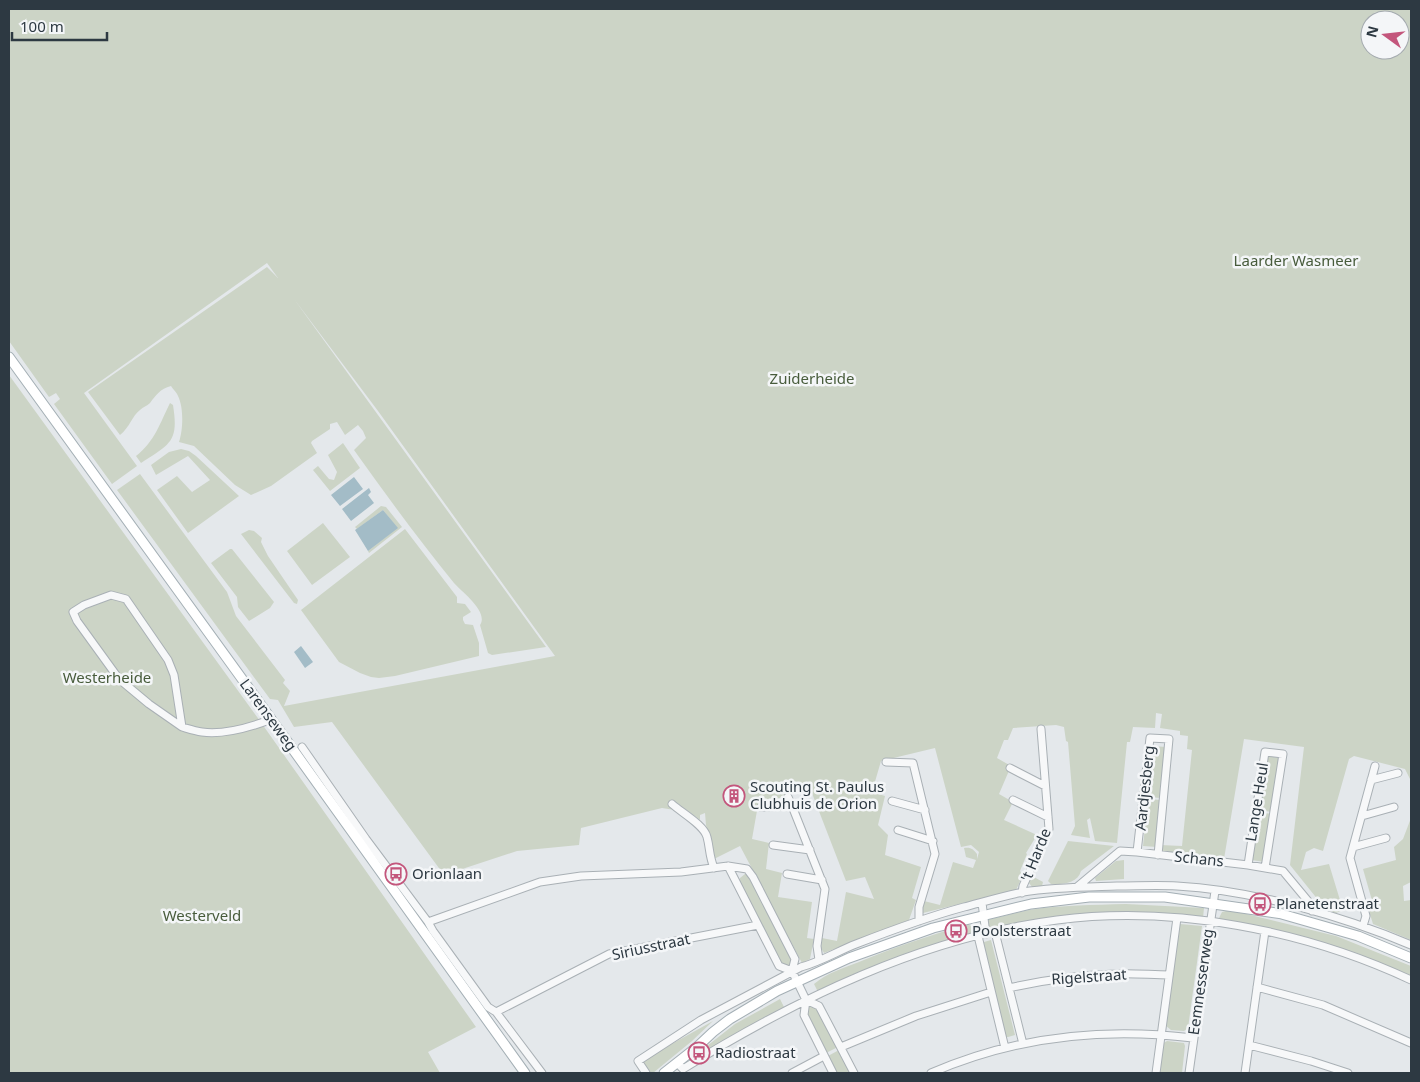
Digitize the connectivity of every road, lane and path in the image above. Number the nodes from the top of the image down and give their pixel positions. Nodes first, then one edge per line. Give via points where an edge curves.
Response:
1 (9, 357) edge
2 (272, 720) junction
3 (182, 727) junction
4 (1041, 729) dead end
5 (302, 747) dead end
6 (886, 762) dead end
7 (1375, 766) dead end
8 (1010, 768) dead end
9 (1398, 773) dead end
10 (1371, 780) junction
11 (1045, 786) junction
12 (788, 796) dead end
13 (892, 800) dead end
14 (1013, 800) dead end
15 (672, 804) dead end
16 (762, 806) dead end
17 (792, 806) junction
18 (1394, 807) dead end
19 (925, 810) junction
20 (1362, 816) junction
21 (1048, 817) junction
22 (898, 830) dead end
23 (1386, 838) dead end
24 (932, 841) junction
25 (773, 845) dead end
26 (1353, 847) junction
27 (810, 850) junction
28 (1137, 852) junction
29 (1158, 855) junction
30 (1248, 865) junction
31 (728, 866) junction
32 (714, 868) junction
33 (1266, 868) junction
34 (787, 874) dead end
35 (822, 880) junction
36 (1077, 887) junction
37 (1022, 893) junction
38 (1214, 897) junction
39 (983, 909) junction
40 (1312, 911) junction
41 (1178, 918) junction
42 (919, 921) junction
43 (428, 922) junction
44 (1210, 922) junction
45 (758, 925) junction
46 (1363, 926) junction
47 (1265, 931) junction
48 (995, 932) junction
49 (986, 934) junction
50 (978, 936) junction
51 (1411, 946) edge
52 (1411, 958) edge
53 (819, 960) junction
54 (792, 971) junction
55 (1169, 975) junction
56 (1411, 980) edge
57 (797, 982) junction
58 (1257, 987) junction
59 (1009, 988) junction
60 (991, 992) junction
61 (806, 1000) junction
62 (496, 1012) junction
63 (1162, 1034) junction
64 (1194, 1038) junction
65 (1411, 1043) edge
66 (1023, 1044) junction
67 (1249, 1045) junction
68 (841, 1047) junction
69 (1006, 1048) junction
70 (824, 1056) junction
71 (677, 1063) junction
72 (935, 1072) edge
73 (525, 1073) edge
74 (542, 1073) edge
75 (646, 1073) edge
76 (664, 1073) edge
77 (792, 1073) edge
78 (833, 1073) edge
79 (854, 1073) edge
80 (1156, 1073) edge
81 (1189, 1073) edge
82 (1245, 1073) edge
83 (1348, 1073) edge

1 - 2 main road, Larenseweg
2 - 3 street via 214,732
2 - 73 main road, Larenseweg
3 - 3 street via 174,675 168,660 126,599 111,595 73,612 119,679
4 - 11 street, 't Harde
5 - 43 street, Larenseweg
6 - 19 street via 912,763
7 - 10 street
8 - 11 street
9 - 10 street
10 - 20 street
11 - 21 street, 't Harde
12 - 17 street
13 - 19 street
14 - 21 street, 't Harde
15 - 32 street via 704,828
16 - 17 street
17 - 27 street
18 - 20 street
19 - 24 street
20 - 26 street
21 - 37 street, 't Harde via 1049,829
22 - 24 street
23 - 26 street
24 - 42 street via 935,854 919,908
25 - 27 street
26 - 46 street via 1350,858 1366,916
27 - 35 street
28 - 29 street, Schans
28 - 29 street, Aardjesberg via 1150,738 1169,739
28 - 36 street, Schans via 1120,851
29 - 30 street, Schans
30 - 33 street, Schans
30 - 33 street, Lange Heul via 1265,752 1283,754
31 - 32 street
31 - 45 street
31 - 54 street via 748,869 753,876 795,959
32 - 43 street via 581,876 540,882
33 - 40 street, Schans via 1283,871 1308,901
34 - 35 street
35 - 53 street via 826,889 817,946
36 - 37 street
36 - 38 street via 1178,886
37 - 39 street
38 - 39 main road via 1089,897
38 - 40 street via 1264,898
38 - 44 street, Eemnesserweg
38 - 52 main road via 1358,936
39 - 42 street
39 - 49 street
39 - 57 main road via 865,951
40 - 46 street
41 - 44 street
41 - 48 street via 1112,916 1057,920
41 - 55 street, Eemnesserweg
42 - 53 street
43 - 62 street, Larenseweg via 488,1007
44 - 47 street
44 - 64 street, Eemnesserweg
45 - 54 street via 779,966
45 - 62 street, Siriusstraat via 609,954
46 - 51 street
47 - 56 street via 1332,949
47 - 58 street
48 - 49 street
48 - 59 street
49 - 50 street
50 - 60 street
50 - 61 street via 869,972
53 - 54 street
54 - 57 street
54 - 75 street via 700,1020 638,1061
55 - 59 street, Rigelstraat via 1088,975
55 - 63 street, Eemnesserweg
57 - 61 street
57 - 71 main road via 730,1019
58 - 65 street via 1323,1005
58 - 67 street
59 - 66 street
60 - 68 street via 916,1016
60 - 69 street
61 - 68 street via 819,1006
61 - 70 street via 804,1015
61 - 71 street via 683,1069
62 - 74 street, Larenseweg
63 - 64 street
63 - 66 street via 1063,1036
63 - 80 street, Eemnesserweg
64 - 81 street, Eemnesserweg
66 - 69 street
67 - 82 street
67 - 83 street
68 - 79 street
69 - 72 street
70 - 77 street
70 - 78 street
71 - 76 main road

